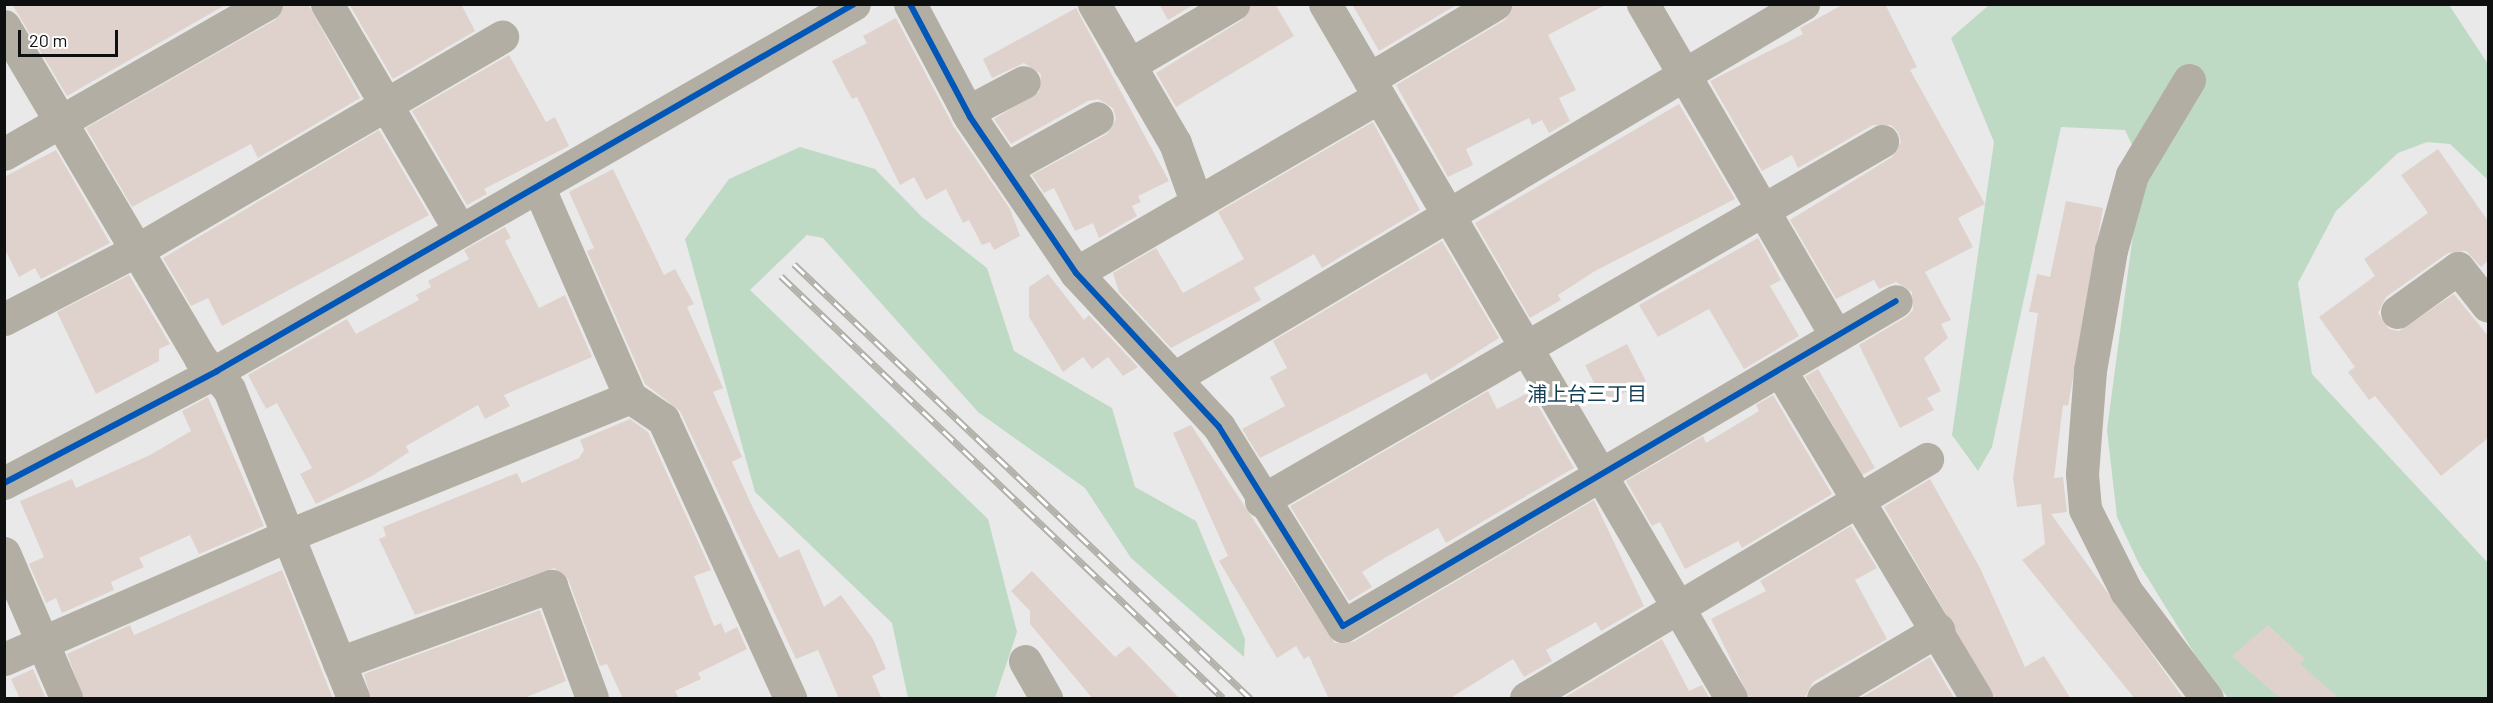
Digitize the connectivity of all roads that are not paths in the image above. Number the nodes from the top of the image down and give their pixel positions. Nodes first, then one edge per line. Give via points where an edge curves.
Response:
1 (266, 4) edge
2 (327, 4) edge
3 (854, 4) edge
4 (910, 4) edge
5 (1094, 4) edge
6 (1233, 4) edge
7 (1325, 4) edge
8 (1495, 4) edge
9 (1643, 4) edge
10 (1803, 4) edge
11 (4, 26) edge
12 (502, 37) dead end
13 (1129, 65) junction
14 (1684, 75) junction
15 (2189, 80) dead end
16 (1024, 82) dead end
17 (1374, 88) junction
18 (386, 104) junction
19 (967, 112) junction
20 (1097, 118) dead end
21 (63, 125) junction
22 (1882, 141) dead end
23 (4, 154) edge
24 (1005, 169) junction
25 (538, 186) junction
26 (1196, 201) junction
27 (1763, 210) junction
28 (1448, 214) junction
29 (460, 231) junction
30 (137, 250) junction
31 (1076, 273) junction
32 (1896, 301) dead end
33 (2488, 306) edge
34 (2397, 312) dead end
35 (4, 319) edge
36 (1836, 336) junction
37 (1525, 347) junction
38 (1780, 370) junction
39 (217, 371) junction
40 (1174, 378) junction
41 (630, 397) junction
42 (1927, 459) dead end
43 (1602, 477) junction
44 (4, 483) edge
45 (1261, 501) junction
46 (1858, 501) junction
47 (289, 535) junction
48 (4, 553) edge
49 (1677, 606) junction
50 (1938, 630) junction
51 (42, 643) junction
52 (4, 659) edge
53 (1025, 661) dead end
54 (339, 663) junction
55 (583, 696) edge
56 (66, 699) edge
57 (353, 699) edge
58 (790, 699) edge
59 (1046, 699) edge
60 (1526, 699) edge
61 (1731, 699) edge
62 (1823, 699) edge
63 (1976, 699) edge
64 (2207, 699) edge

1 - 21 street
2 - 18 street
3 - 25 street
4 - 19 street
5 - 13 street
6 - 13 street
7 - 17 street
8 - 17 street
9 - 14 street
10 - 14 street
11 - 21 street
12 - 18 street
13 - 26 street via 1175,143
14 - 27 street
14 - 28 street
15 - 64 street via 2132,175 2111,250 2090,370 2082,474 2085,509 2126,591
16 - 19 street
17 - 26 street
17 - 28 street
18 - 29 street
18 - 30 street
19 - 24 street
20 - 24 street
21 - 23 street
21 - 30 street
22 - 27 street
24 - 31 street
25 - 29 street
25 - 41 street
26 - 31 street
27 - 36 street
27 - 37 street
28 - 37 street
28 - 40 street
29 - 39 street
30 - 35 street
30 - 39 street via 200,358
31 - 40 street
32 - 36 street
33 - 34 street via 2458,268
36 - 38 street
37 - 43 street
37 - 45 street
38 - 43 street
38 - 46 street
39 - 44 street
39 - 47 street via 250,432
40 - 45 street via 1219,427
41 - 47 street
41 - 58 street via 663,419
42 - 46 street
43 - 45 street via 1343,626
43 - 49 street
46 - 49 street
46 - 50 street
47 - 51 street
47 - 54 street
48 - 51 street
49 - 60 street
49 - 61 street
50 - 62 street
50 - 63 street
51 - 52 street
51 - 56 street
53 - 59 street
54 - 55 street via 551,586
54 - 57 street

